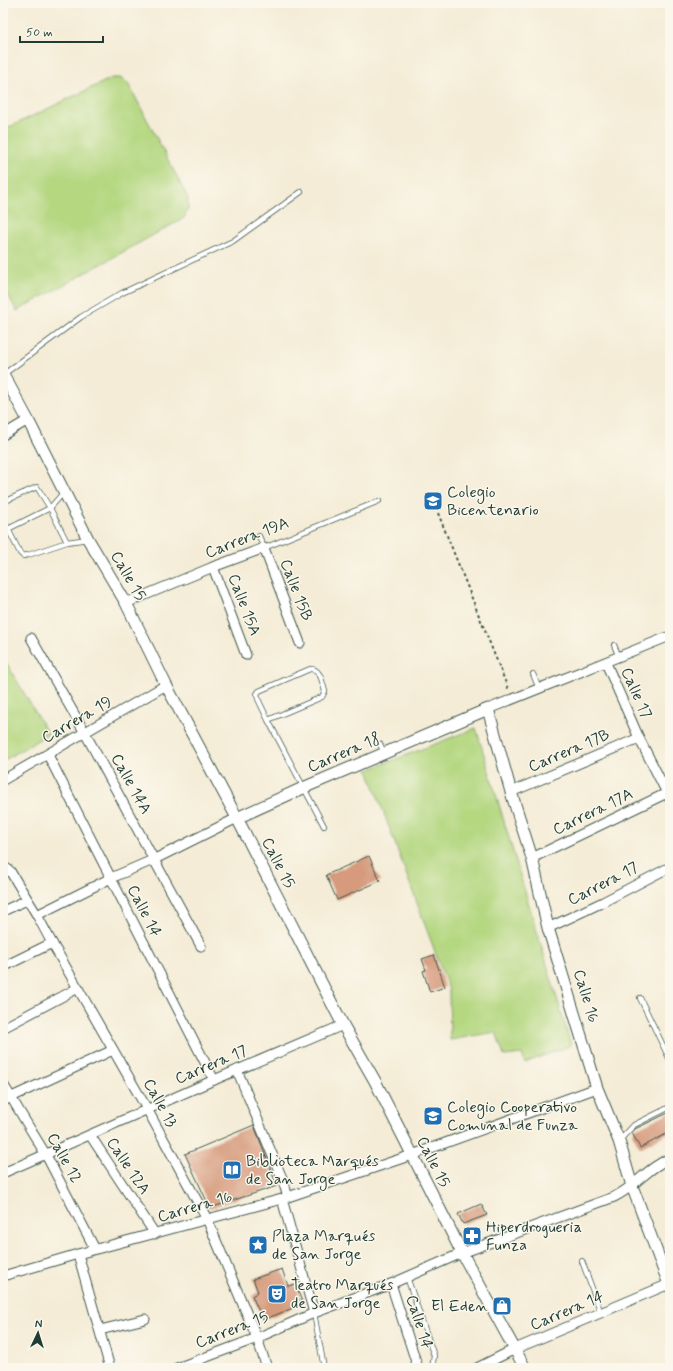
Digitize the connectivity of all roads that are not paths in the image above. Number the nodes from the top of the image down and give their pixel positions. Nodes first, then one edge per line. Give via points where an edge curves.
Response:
1 (301, 192) dead end
2 (3, 374) edge
3 (28, 420) junction
4 (3, 435) edge
5 (64, 492) junction
6 (379, 501) dead end
7 (3, 502) edge
8 (50, 508) junction
9 (3, 519) edge
10 (8, 529) junction
11 (259, 536) dead end
12 (88, 539) junction
13 (67, 542) junction
14 (264, 548) junction
15 (213, 567) junction
16 (126, 603) junction
17 (670, 636) edge
18 (31, 638) dead end
19 (300, 643) dead end
20 (614, 644) dead end
21 (246, 655) dead end
22 (619, 657) junction
23 (606, 663) junction
24 (533, 674) dead end
25 (166, 685) junction
26 (539, 689) junction
27 (488, 709) junction
28 (268, 720) junction
29 (85, 733) junction
30 (639, 738) junction
31 (48, 755) junction
32 (3, 780) edge
33 (303, 788) junction
34 (511, 792) junction
35 (668, 796) edge
36 (237, 818) junction
37 (324, 826) dead end
38 (532, 858) junction
39 (155, 859) junction
40 (3, 866) edge
41 (670, 867) edge
42 (111, 878) junction
43 (27, 900) junction
44 (3, 910) edge
45 (38, 915) junction
46 (548, 928) junction
47 (52, 943) junction
48 (202, 946) dead end
49 (3, 966) edge
50 (78, 988) junction
51 (640, 998) dead end
52 (343, 1025) junction
53 (3, 1028) edge
54 (113, 1050) junction
55 (670, 1060) edge
56 (237, 1070) junction
57 (214, 1080) junction
58 (3, 1084) edge
59 (597, 1088) junction
60 (7, 1099) edge
61 (670, 1107) edge
62 (147, 1109) junction
63 (90, 1136) junction
64 (619, 1141) junction
65 (46, 1155) junction
66 (412, 1155) junction
67 (670, 1158) edge
68 (3, 1173) edge
69 (632, 1186) junction
70 (285, 1198) junction
71 (207, 1219) junction
72 (155, 1234) junction
73 (95, 1249) junction
74 (462, 1253) junction
75 (78, 1254) junction
76 (582, 1261) dead end
77 (3, 1276) edge
78 (407, 1277) junction
79 (391, 1284) junction
80 (670, 1286) edge
81 (314, 1313) junction
82 (601, 1313) junction
83 (145, 1319) dead end
84 (100, 1330) junction
85 (257, 1338) junction
86 (515, 1349) junction
87 (110, 1368) edge
88 (177, 1368) edge
89 (267, 1368) edge
90 (324, 1368) edge
91 (418, 1368) edge
92 (432, 1368) edge
93 (477, 1368) edge
94 (525, 1368) edge

1 - 2 lane via 233,241 122,293 81,317
2 - 3 street, Calle 15
3 - 4 street
3 - 5 street, Calle 15
5 - 8 lane
5 - 12 street, Calle 15
6 - 14 lane, Carrera 19A
7 - 8 lane via 38,487
8 - 10 lane
8 - 13 lane
9 - 10 lane
10 - 13 lane via 23,556
11 - 14 lane
12 - 13 lane
12 - 16 street, Calle 15
14 - 15 street, Carrera 19A
14 - 19 street, Calle 15B
15 - 16 street, Carrera 19A
15 - 21 street, Calle 15A
16 - 25 street, Calle 15
17 - 22 street, Carrera 18
18 - 29 street, Calle 14A
20 - 22 lane
22 - 23 street, Carrera 18
23 - 26 street, Carrera 18
23 - 30 street, Calle 17
24 - 26 lane
25 - 29 street, Carrera 19
25 - 36 street, Calle 15
26 - 27 street, Carrera 18
27 - 33 street, Carrera 18 via 382,749
27 - 34 street, Calle 16
28 - 28 lane via 322,697 325,692 318,671 310,669 259,691 258,699
28 - 33 lane
29 - 31 street, Carrera 19
29 - 39 street, Calle 14A
30 - 34 street, Carrera 17B
30 - 35 street, Calle 17
31 - 32 street, Carrera 19
31 - 42 street, Calle 14
33 - 36 street, Carrera 18
33 - 37 lane
34 - 38 street, Calle 16
35 - 38 street, Carrera 17A
36 - 39 street, Carrera 18
36 - 52 street, Calle 15
38 - 46 street, Calle 16
39 - 42 street, Carrera 18
39 - 48 street, Calle 14A
40 - 43 street, Calle 13 via 10,871
41 - 46 street, Carrera 17
42 - 45 street, Carrera 18
42 - 57 street, Calle 14
43 - 44 street
43 - 45 street, Calle 13
45 - 47 street, Calle 13
46 - 59 street, Calle 16
47 - 49 street
47 - 50 street, Calle 13
50 - 53 street
50 - 54 street, Calle 13
51 - 55 lane
52 - 56 street, Carrera 17
52 - 66 street, Calle 15 via 375,1081
54 - 60 street
54 - 62 street, Calle 13
56 - 57 street, Carrera 17
56 - 70 street via 282,1178
57 - 62 street, Carrera 17
58 - 60 street, Calle 12
59 - 64 street, Calle 16
59 - 66 street, Carrera 16
60 - 65 street, Calle 12
61 - 64 lane via 634,1125
62 - 63 street, Carrera 17
62 - 71 street, Calle 13
63 - 65 street, Carrera 17
63 - 72 street, Calle 12A
64 - 69 street, Calle 16
65 - 68 street, Carrera 17
65 - 73 street, Calle 12
66 - 70 street, Carrera 16
66 - 74 street, Calle 15
67 - 69 street, Carrera 15 via 642,1176
69 - 74 street, Carrera 15 via 614,1197
69 - 80 street, Calle 16
70 - 71 street, Carrera 16
70 - 81 street
71 - 72 street, Carrera 16
71 - 85 street, Calle 13
72 - 73 street, Carrera 16
73 - 75 street, Carrera 16
74 - 78 street, Carrera 15
74 - 86 street, Calle 15
75 - 77 street, Carrera 16
75 - 84 street
76 - 82 lane
78 - 79 street, Carrera 15
78 - 92 lane via 434,1356
79 - 81 street, Carrera 15
79 - 91 street, Calle 14
80 - 82 street, Carrera 14
81 - 85 street, Carrera 15
81 - 90 lane
82 - 86 street, Carrera 14
83 - 84 street
84 - 87 street
85 - 88 street, Carrera 15
85 - 89 street, Calle 13
86 - 93 street, Carrera 14
86 - 94 street, Calle 15

